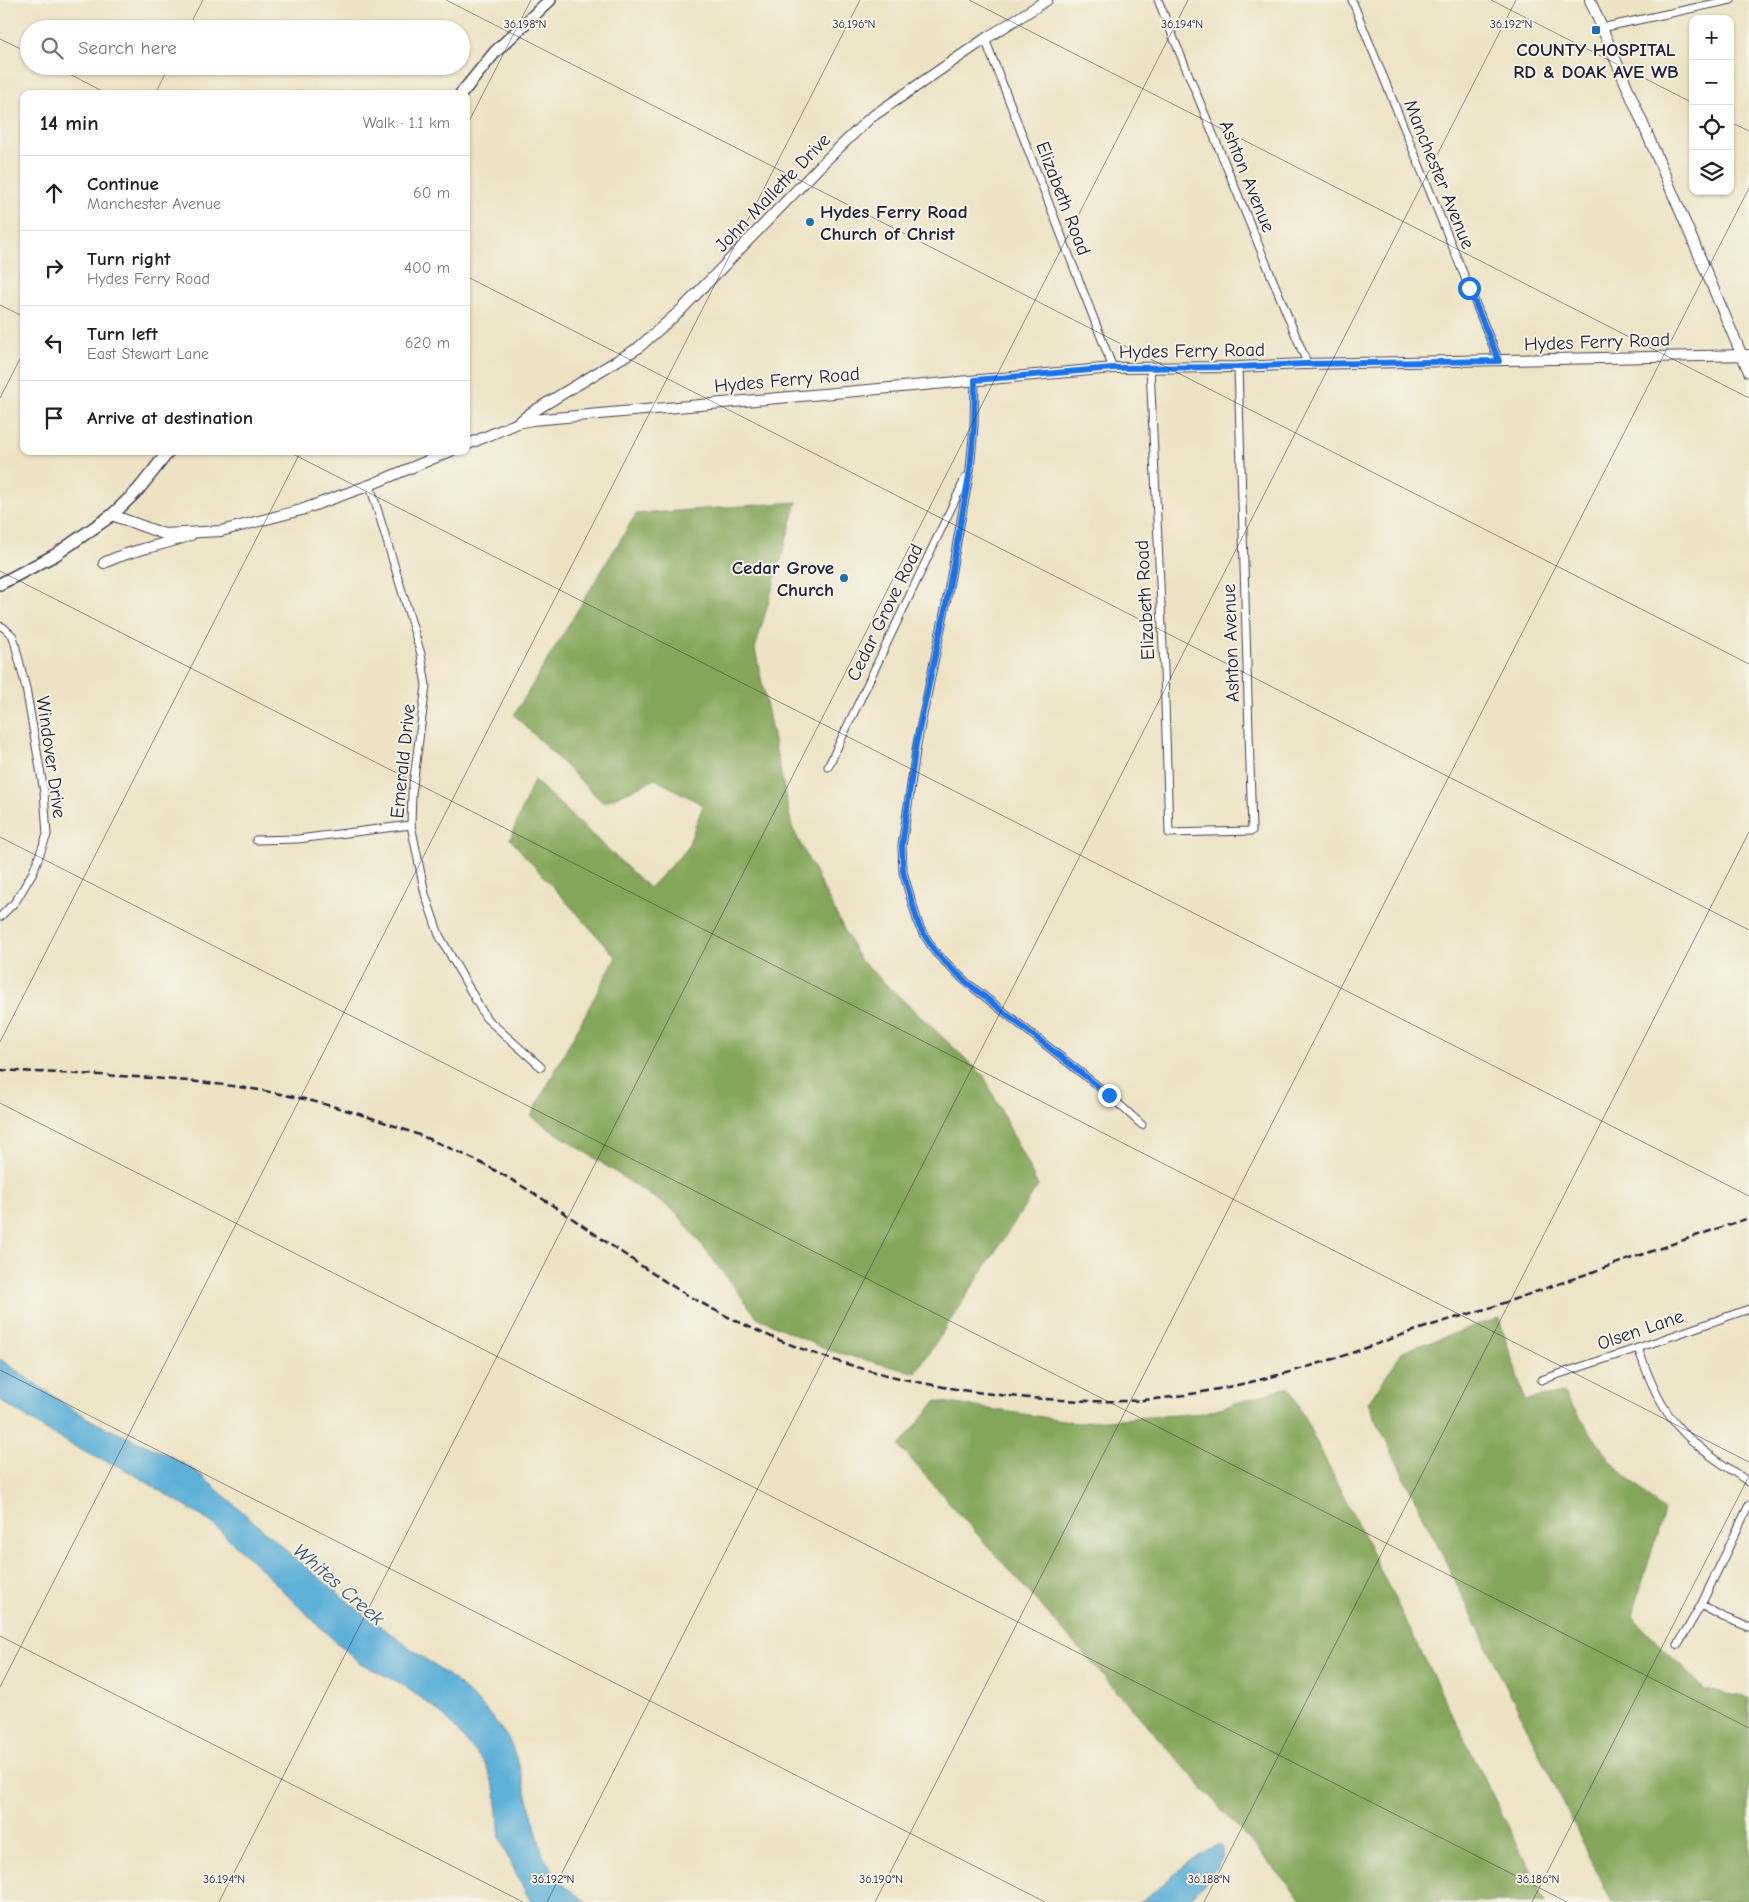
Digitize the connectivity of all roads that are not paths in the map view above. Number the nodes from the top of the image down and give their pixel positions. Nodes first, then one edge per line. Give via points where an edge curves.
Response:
1 (550, 0) edge
2 (1047, 0) edge
3 (1158, 0) edge
4 (1352, 0) edge
5 (1590, 0) edge
6 (1731, 0) edge
7 (1601, 28) junction
8 (985, 39) junction
9 (464, 90) edge
10 (1745, 355) edge
11 (1499, 361) junction
12 (1304, 364) junction
13 (1238, 367) junction
14 (1113, 368) junction
15 (1150, 368) junction
16 (1749, 372) edge
17 (975, 380) junction
18 (518, 423) junction
19 (470, 443) edge
20 (166, 455) edge
21 (441, 455) edge
22 (970, 470) junction
23 (370, 485) junction
24 (112, 515) junction
25 (199, 532) junction
26 (104, 562) dead end
27 (0, 584) edge
28 (0, 626) edge
29 (828, 768) dead end
30 (411, 825) junction
31 (1169, 830) joint
32 (256, 840) dead end
33 (0, 917) edge
34 (541, 1067) dead end
35 (1142, 1126) dead end
36 (1749, 1309) edge
37 (1638, 1348) junction
38 (1541, 1380) dead end
39 (1749, 1482) edge
40 (1749, 1505) edge
41 (1701, 1605) junction
42 (1749, 1627) edge
43 (1678, 1645) dead end

1 - 9 main road via 495,52
2 - 8 street, John Mallette Drive
3 - 12 street, Ashton Avenue via 1305,358
4 - 11 street, Manchester Avenue
5 - 7 street
6 - 7 street
7 - 10 street
8 - 14 street, Elizabeth Road
8 - 18 street, John Mallette Drive via 870,118 682,309 638,348
10 - 11 street, Hydes Ferry Road
10 - 16 street
11 - 12 street, Hydes Ferry Road
12 - 13 street, Hydes Ferry Road
13 - 15 street, Hydes Ferry Road
13 - 31 street, Ashton Avenue via 1252,832 1169,833
14 - 15 street, Hydes Ferry Road
14 - 17 street, Hydes Ferry Road
15 - 31 street, Elizabeth Road
17 - 18 street, Hydes Ferry Road
17 - 22 street
18 - 19 street
20 - 24 main road via 138,490
21 - 23 street
22 - 29 street, Cedar Grove Road
22 - 35 street via 916,744 902,846 903,872 919,926 935,952 966,982 1109,1095
23 - 25 street via 301,510 221,532
23 - 30 street, Emerald Drive via 421,654 426,686
24 - 25 street via 164,534
24 - 27 main road via 54,555
25 - 26 street
28 - 33 street, Windover Drive via 13,636 26,688 44,792 46,835 33,872 16,901
30 - 32 street via 298,839
30 - 34 street, Emerald Drive via 425,894 439,935 486,1018
36 - 37 street, Olsen Lane
37 - 38 street, Olsen Lane
37 - 39 street via 1660,1400 1673,1420 1694,1442
40 - 41 street
41 - 42 street
41 - 43 street

